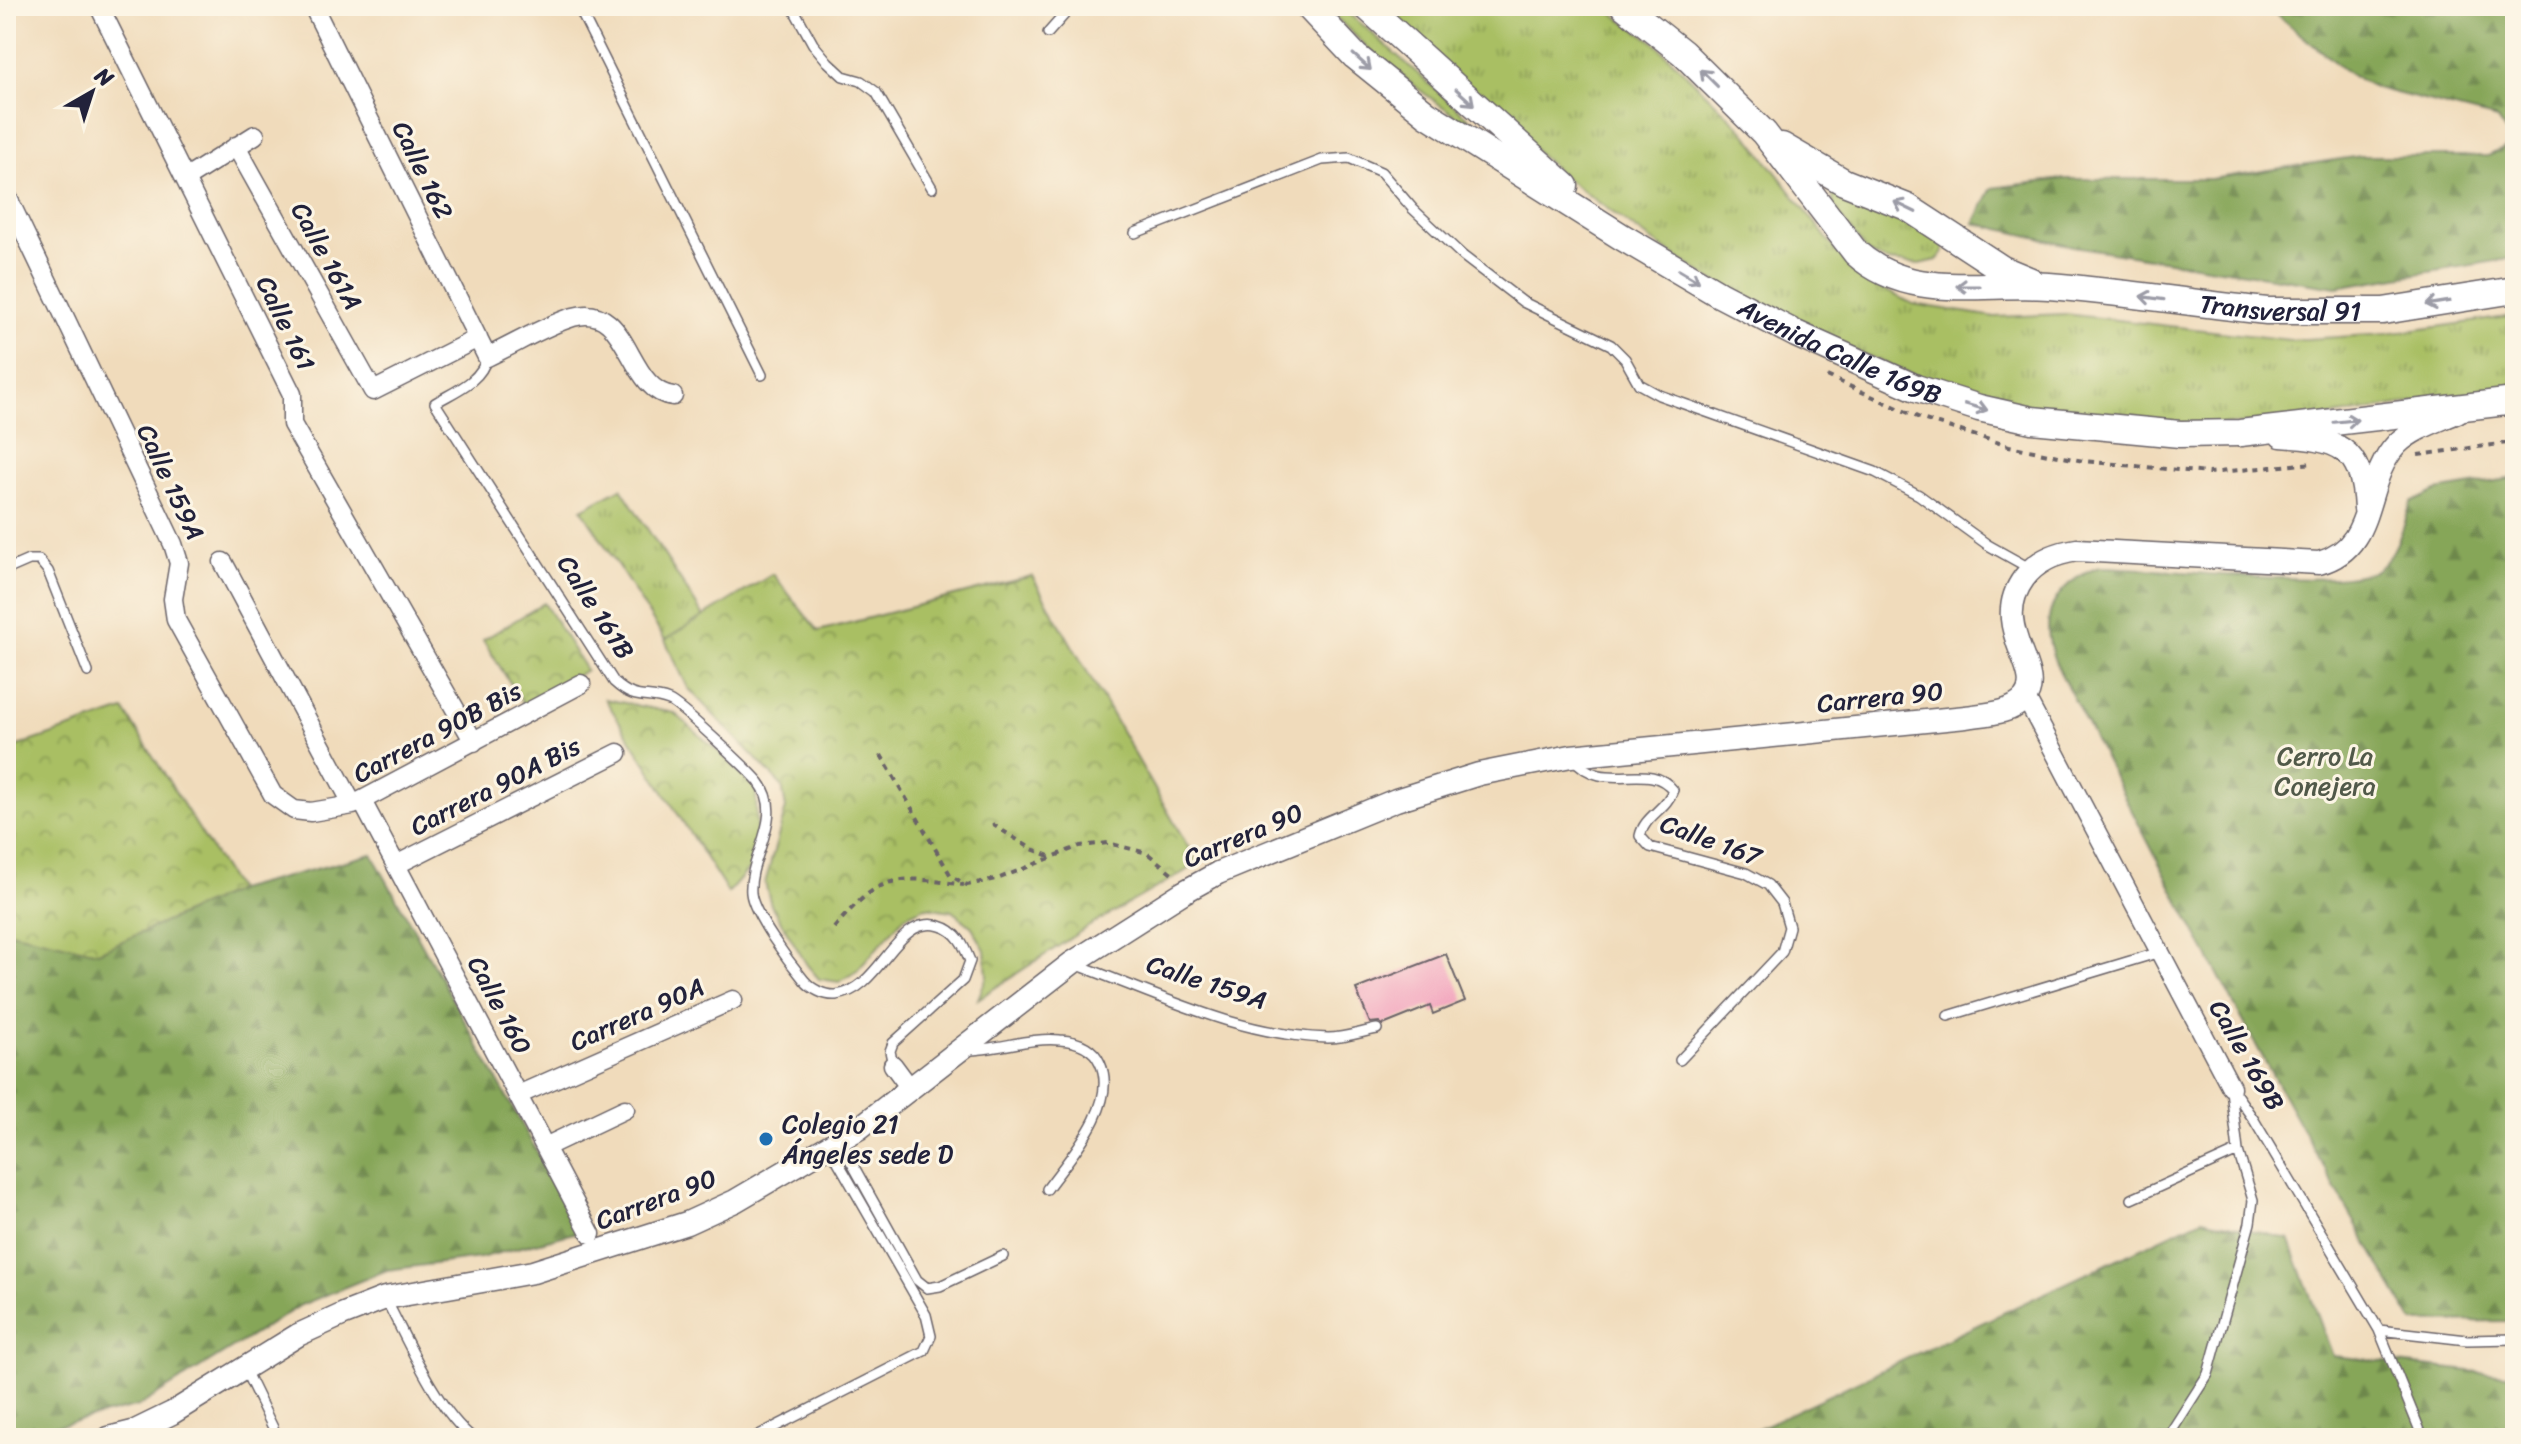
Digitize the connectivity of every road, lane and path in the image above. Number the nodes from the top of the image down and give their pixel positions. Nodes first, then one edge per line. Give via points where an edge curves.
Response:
1 (99, 6) edge
2 (313, 6) edge
3 (578, 6) edge
4 (792, 6) edge
5 (1072, 6) edge
6 (1308, 6) edge
7 (1366, 6) edge
8 (1624, 6) edge
9 (1048, 33) dead end
10 (1764, 133) junction
11 (255, 135) dead end
12 (236, 146) junction
13 (185, 179) junction
14 (932, 188) dead end
15 (6, 194) edge
16 (1135, 233) dead end
17 (1622, 237) junction
18 (2046, 285) junction
19 (2515, 290) edge
20 (478, 338) junction
21 (487, 357) junction
22 (762, 375) dead end
23 (673, 396) dead end
24 (2515, 401) edge
25 (2465, 408) junction
26 (2240, 433) junction
27 (2515, 442) edge
28 (2425, 454) dead end
29 (2365, 515) junction
30 (223, 562) dead end
31 (2031, 569) junction
32 (6, 570) edge
33 (88, 672) dead end
34 (581, 684) dead end
35 (2026, 698) junction
36 (474, 742) junction
37 (618, 753) dead end
38 (881, 755) dead end
39 (1571, 756) junction
40 (357, 803) junction
41 (311, 812) joint
42 (992, 824) dead end
43 (1052, 857) junction
44 (396, 865) junction
45 (967, 885) junction
46 (1190, 888) junction
47 (834, 928) dead end
48 (2160, 952) junction
49 (1072, 963) junction
50 (733, 1000) dead end
51 (1948, 1016) dead end
52 (1377, 1029) dead end
53 (959, 1050) junction
54 (1680, 1060) dead end
55 (893, 1065) joint
56 (2231, 1087) junction
57 (910, 1088) junction
58 (518, 1095) junction
59 (625, 1109) dead end
60 (834, 1143) junction
61 (545, 1147) junction
62 (2238, 1151) junction
63 (1047, 1189) dead end
64 (2132, 1199) dead end
65 (591, 1234) dead end
66 (1003, 1256) dead end
67 (385, 1298) junction
68 (2379, 1330) junction
69 (2515, 1339) edge
70 (244, 1367) junction
71 (109, 1438) edge
72 (278, 1438) edge
73 (473, 1438) edge
74 (753, 1438) edge
75 (2167, 1438) edge
76 (2423, 1438) edge

1 - 13 street, Calle 161
2 - 20 street, Calle 162
3 - 22 lane
4 - 14 lane via 828,62 876,92
5 - 9 lane
6 -> 17 main road, Avenida Calle 169B via 1355,56 1427,114
7 -> 17 main road
10 -> 8 main road via 1683,53
18 -> 10 main road via 2002,269 1907,207 1829,174
18 -> 10 main road via 1940,286 1876,268 1842,237
11 - 12 street
12 - 13 street
12 - 20 street, Calle 161A via 373,391
13 - 36 street, Calle 161 via 292,394 292,424
15 - 41 street, Calle 159A via 173,544 179,563 173,599 176,620 273,795 294,810
16 - 31 lane via 1322,160 1349,158 1381,172 1463,256 1523,302 1611,345 1639,384 1875,472
17 -> 26 main road, Avenida Calle 169B via 1796,334 1916,388 1966,404 2032,420 2180,434
19 -> 18 main road, Transversal 91 via 2339,313 2267,311
20 - 21 street, Calle 162
21 - 23 street via 573,317 593,316 616,329 655,390
21 - 55 lane, Calle 161B via 476,379 435,403 614,682 626,693 672,702 760,783 769,804 768,825 752,876 754,909 806,983 828,996 850,994 904,935 918,927 935,924 950,929 963,944 970,961 963,980 893,1043
24 - 25 main road
26 -> 25 main road, Avenida Calle 169B
25 - 29 street via 2398,443 2387,457
26 - 29 street via 2318,439 2343,450 2360,473
27 - 28 path
29 - 31 street via 2342,554 2319,563 2077,550 2046,558
30 - 40 street, Calle 160
31 - 35 street via 2016,591 2011,618 2031,685
32 - 33 lane via 39,560 48,571
34 - 36 street, Carrera 90B Bis
35 - 39 street, Carrera 90 via 2006,710 1966,717
35 - 48 street, Calle 169B
36 - 40 street, Carrera 90B Bis
37 - 44 street, Carrera 90A Bis
38 - 45 path via 951,876
39 - 46 street, Carrera 90 via 1479,774 1396,800
39 - 54 lane, Calle 167 via 1594,775 1667,781 1673,790 1670,801 1642,827 1640,836 1650,847 1746,873 1768,885 1782,903 1789,927 1782,952
40 - 41 street, Carrera 90B Bis
40 - 44 street, Calle 160
42 - 43 path
43 - 45 path
43 - 46 path via 1108,843 1147,853
44 - 58 street, Calle 160
45 - 47 path via 910,877 890,881 855,903
46 - 49 street, Carrera 90
48 - 51 lane
48 - 56 street, Calle 169B
49 - 52 lane, Calle 159A via 1224,1020 1331,1038
49 - 53 street, Carrera 90
50 - 58 street, Carrera 90A
53 - 57 street, Carrera 90
53 - 63 lane via 1057,1039 1079,1043 1096,1055 1105,1094 1092,1125
55 - 57 street, Calle 161B
56 - 62 lane
56 - 68 lane, Calle 169B
57 - 60 street, Carrera 90
58 - 61 street, Calle 160
59 - 61 street
60 - 66 lane via 917,1280 927,1288
60 - 67 street, Carrera 90 via 687,1223 533,1272
60 - 74 lane via 926,1315 931,1336 924,1351
61 - 65 street, Calle 160
62 - 64 lane
62 - 75 lane via 2253,1200 2250,1223 2208,1374
67 - 70 street, Carrera 90 via 298,1335
67 - 73 lane via 444,1405
68 - 69 lane via 2467,1340
68 - 76 lane, Calle 169B
70 - 71 street, Carrera 90 via 172,1413
70 - 72 lane

